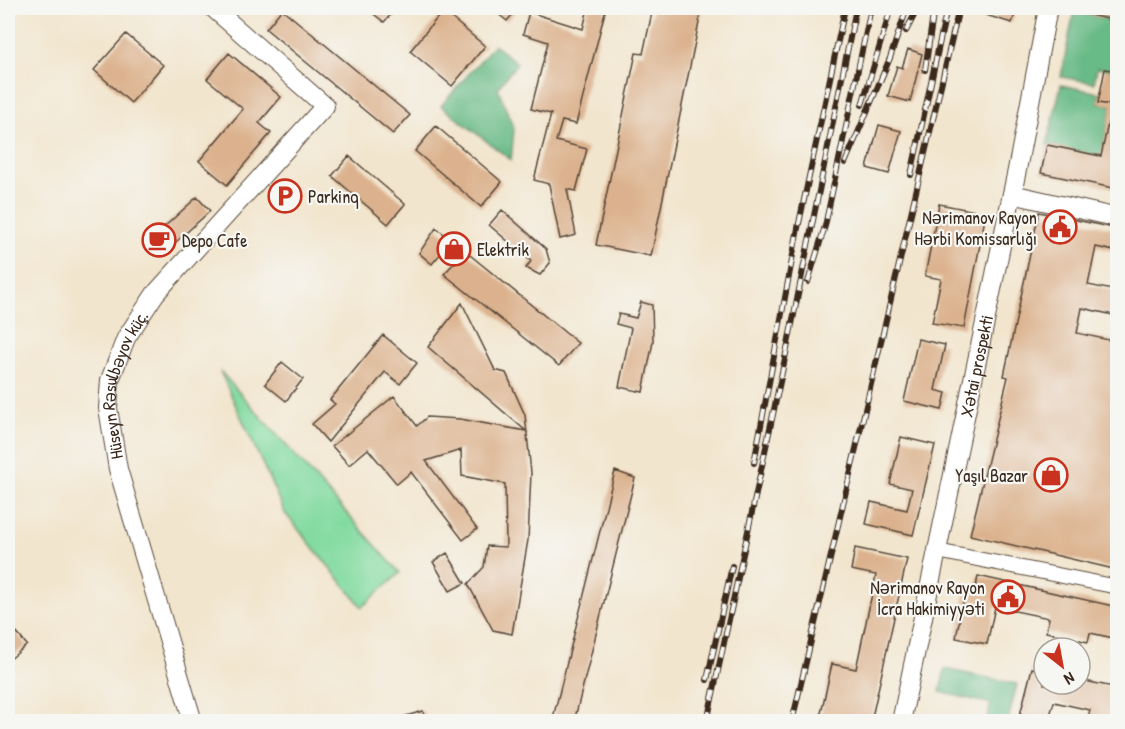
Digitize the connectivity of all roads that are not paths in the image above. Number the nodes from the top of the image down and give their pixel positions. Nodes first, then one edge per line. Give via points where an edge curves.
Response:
1 (213, 8) edge
2 (1048, 8) edge
3 (1012, 194) junction
4 (1118, 218) edge
5 (937, 551) junction
6 (1118, 587) edge
7 (193, 722) edge
8 (901, 722) edge

1 - 7 street, Hüseyn Rəsulbəyov küç. via 325,106 155,294 126,338 110,380 108,408 118,470
2 - 3 street, Xətai prospekti
3 - 4 street
3 - 5 street, Xətai prospekti
5 - 6 street
5 - 8 street, Xətai prospekti

